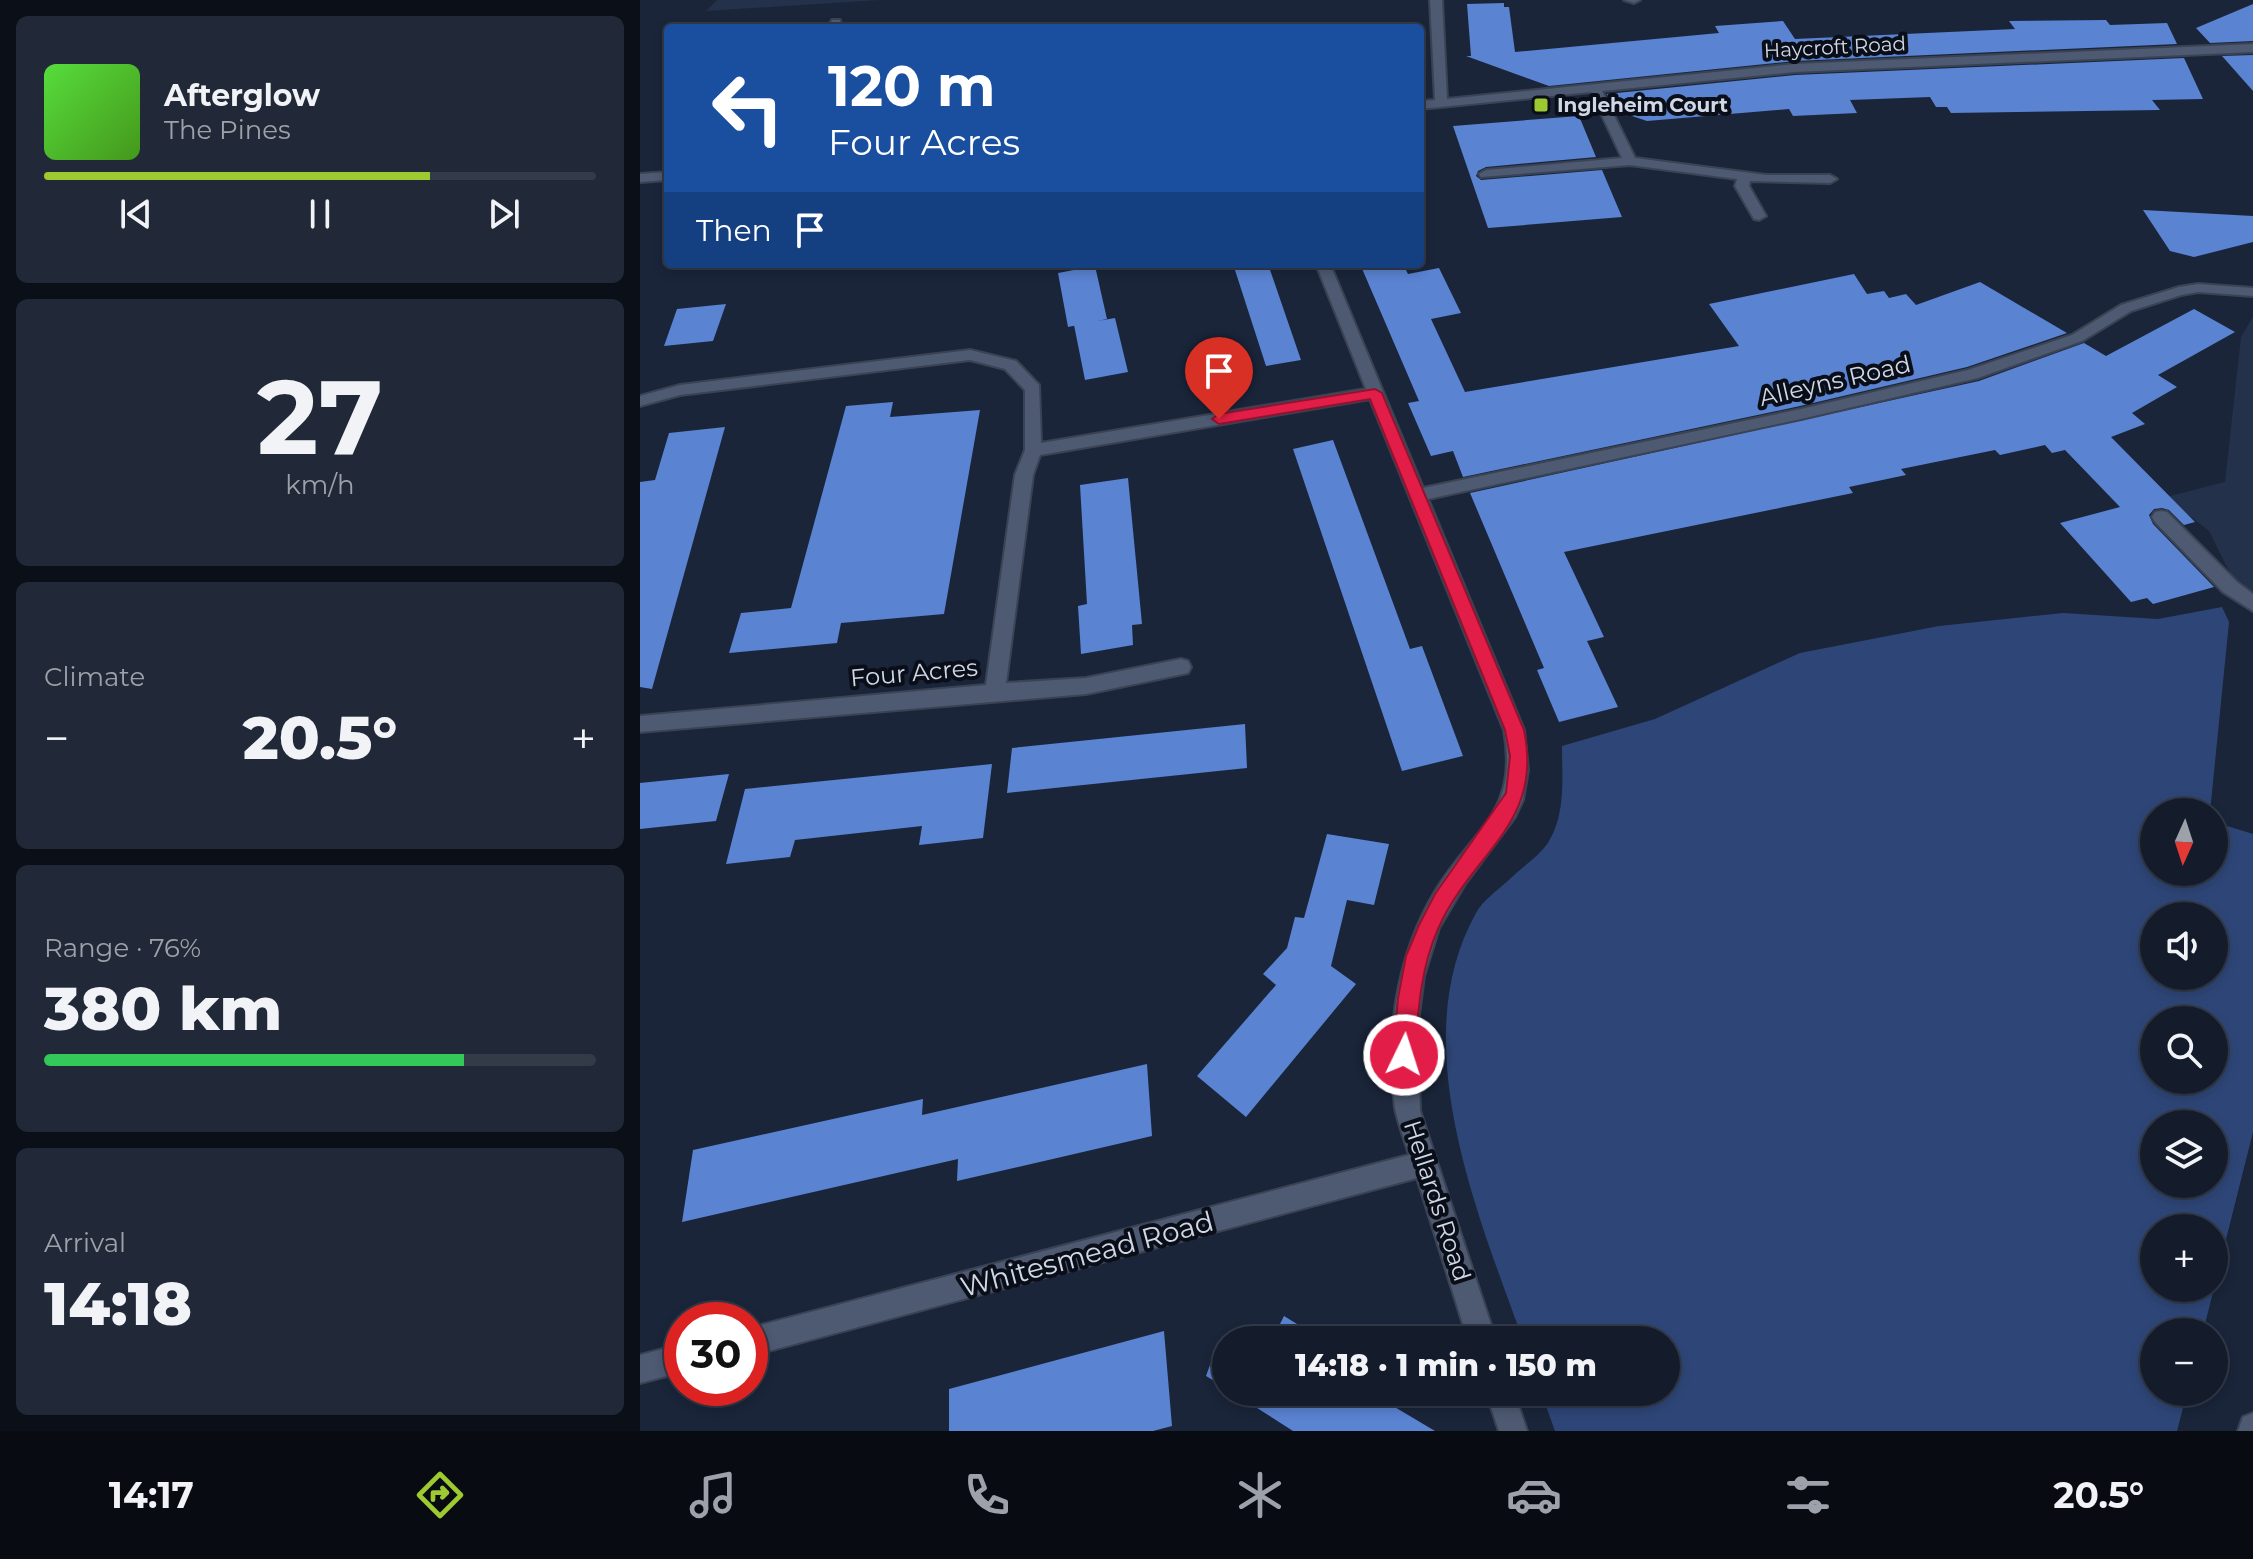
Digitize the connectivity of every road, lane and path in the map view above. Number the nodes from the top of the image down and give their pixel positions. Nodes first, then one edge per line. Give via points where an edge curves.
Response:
1 (1436, 0) edge
2 (2253, 48) edge
3 (1594, 86) junction
4 (1441, 103) junction
5 (1424, 105) edge
6 (1630, 161) junction
7 (1486, 174) dead end
8 (664, 176) edge
9 (1745, 176) junction
10 (640, 178) edge
11 (1830, 179) dead end
12 (1759, 216) dead end
13 (1325, 268) edge
14 (2253, 292) edge
15 (1375, 393) junction
16 (640, 401) edge
17 (1033, 450) junction
18 (1417, 495) junction
19 (2161, 517) dead end
20 (2253, 604) edge
21 (1181, 667) dead end
22 (995, 692) junction
23 (640, 724) edge
24 (1423, 1164) junction
25 (1477, 1326) edge
26 (768, 1337) edge
27 (664, 1363) edge
28 (640, 1369) edge
29 (1505, 1406) edge
30 (1513, 1431) edge

1 - 4 street
2 - 3 street, Haycroft Road via 1810,67
3 - 4 street, Haycroft Road
3 - 6 street
4 - 5 street, Haycroft Road
6 - 7 street
6 - 9 street
8 - 10 street
9 - 11 street
9 - 12 street via 1742,186
13 - 15 street, Hellards Road
14 - 18 street, Alleyns Road via 2179,291 2126,308 2077,338 1972,374
15 - 17 street
15 - 18 street, Hellards Road
16 - 17 street, Four Acres via 680,390 970,355 1010,365 1033,389
17 - 22 street, Four Acres via 1024,475
18 - 24 street, Hellards Road via 1520,756 1516,794 1508,810 1442,900 1417,956 1403,1071
19 - 20 street
21 - 22 street via 1086,686
22 - 23 street, Four Acres
24 - 25 street, Hellards Road
24 - 26 street, Whitesmead Road
27 - 28 street
29 - 30 street

